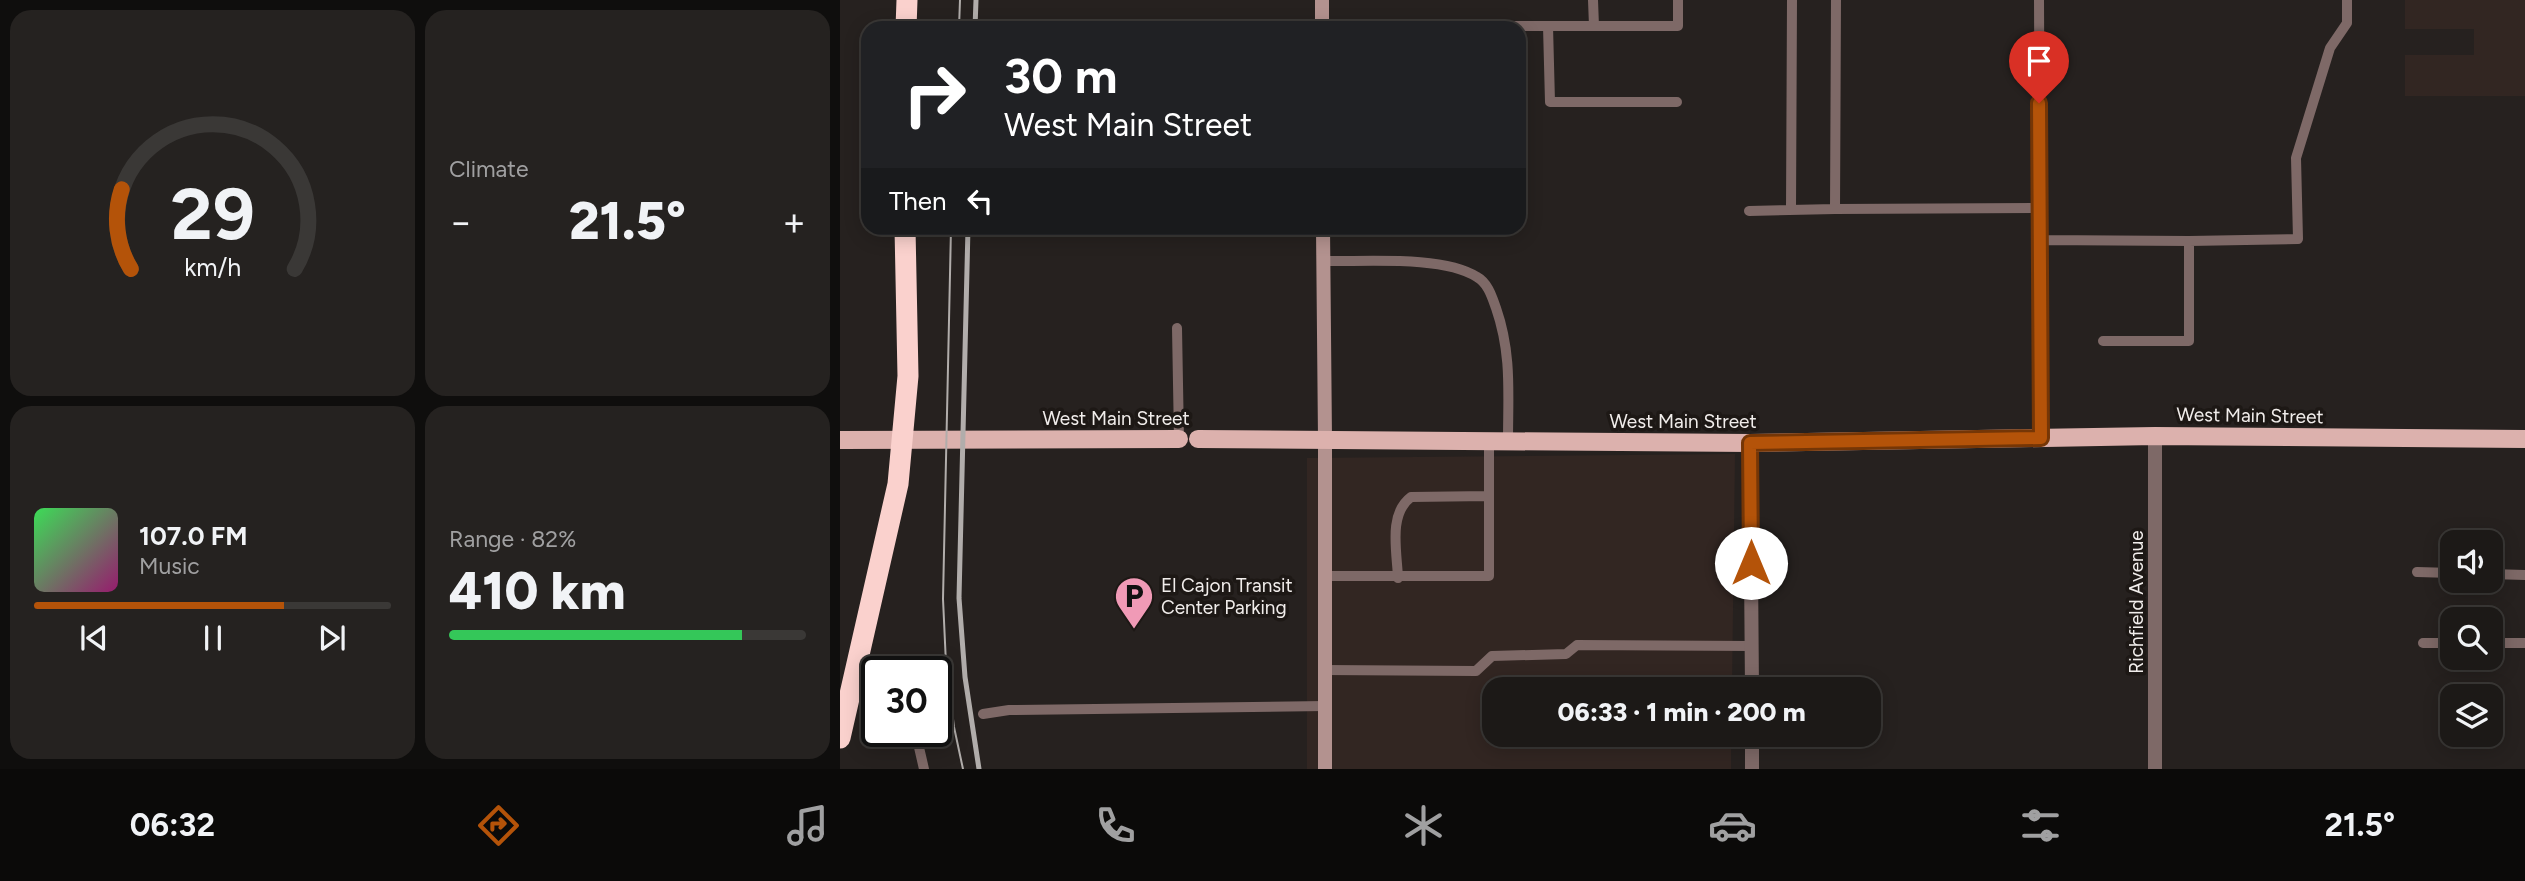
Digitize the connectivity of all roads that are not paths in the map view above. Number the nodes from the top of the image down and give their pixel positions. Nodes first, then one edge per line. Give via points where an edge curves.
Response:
1 (907, 0) edge
2 (1322, 0) edge
3 (1593, 0) edge
4 (1678, 0) edge
5 (1792, 0) edge
6 (1836, 0) edge
7 (2039, 0) edge
8 (2347, 0) edge
9 (906, 21) edge
10 (1322, 21) edge
11 (1526, 26) edge
12 (1548, 26) junction
13 (1594, 26) junction
14 (1677, 102) dead end
15 (2040, 208) junction
16 (1835, 209) junction
17 (1791, 210) junction
18 (1749, 211) dead end
19 (905, 235) edge
20 (1323, 235) edge
21 (2040, 240) junction
22 (2189, 241) junction
23 (1323, 261) junction
24 (1177, 328) dead end
25 (2103, 341) dead end
26 (2155, 436) junction
27 (2041, 438) junction
28 (1179, 439) junction
29 (1198, 439) joint
30 (1325, 439) junction
31 (2525, 439) edge
32 (840, 440) edge
33 (901, 440) junction
34 (1489, 441) junction
35 (1508, 441) junction
36 (1750, 443) junction
37 (1489, 496) junction
38 (2417, 572) dead end
39 (2440, 573) edge
40 (2503, 574) edge
41 (2525, 575) edge
42 (1325, 576) junction
43 (1398, 578) junction
44 (2423, 643) dead end
45 (2440, 643) edge
46 (2503, 643) edge
47 (2525, 643) edge
48 (1751, 646) junction
49 (1324, 670) junction
50 (1752, 677) edge
51 (1325, 706) junction
52 (983, 714) dead end
53 (840, 738) edge
54 (919, 747) edge
55 (1752, 747) edge
56 (924, 769) edge
57 (1325, 769) edge
58 (1752, 769) edge
59 (2155, 769) edge

1 - 9 highway
2 - 10 main road
3 - 13 lane
4 - 13 lane via 1678,26
5 - 17 lane
6 - 16 lane
7 - 15 lane
8 - 22 lane via 2347,23 2330,48 2296,158 2298,239
11 - 12 lane
12 - 13 lane
12 - 14 lane via 1550,102
15 - 16 lane
15 - 21 lane
16 - 17 lane
17 - 18 lane
19 - 33 highway via 908,376
20 - 23 main road
21 - 22 lane
21 - 27 lane
22 - 25 lane via 2189,341
23 - 30 main road
23 - 35 lane via 1427,263 1478,277 1490,291 1504,330
24 - 28 lane
26 - 27 main road, West Main Street
26 - 31 main road, West Main Street
26 - 59 street, Richfield Avenue
27 - 36 main road, West Main Street
28 - 29 main road, West Main Street
28 - 33 main road, West Main Street
29 - 30 main road, West Main Street
30 - 34 main road, West Main Street
30 - 42 main road
32 - 33 main road, West Main Street
33 - 53 highway via 898,484
34 - 35 main road, West Main Street
34 - 37 lane
35 - 36 main road, West Main Street
36 - 48 street
37 - 43 lane via 1411,497 1403,503 1397,523
37 - 43 lane via 1489,576
38 - 39 lane
40 - 41 lane
42 - 43 lane
42 - 49 main road
44 - 45 lane
46 - 47 lane
48 - 49 lane via 1577,645 1566,654 1492,656 1476,671
48 - 50 street
49 - 51 main road
51 - 52 lane
51 - 57 main road
54 - 56 lane
55 - 58 street

